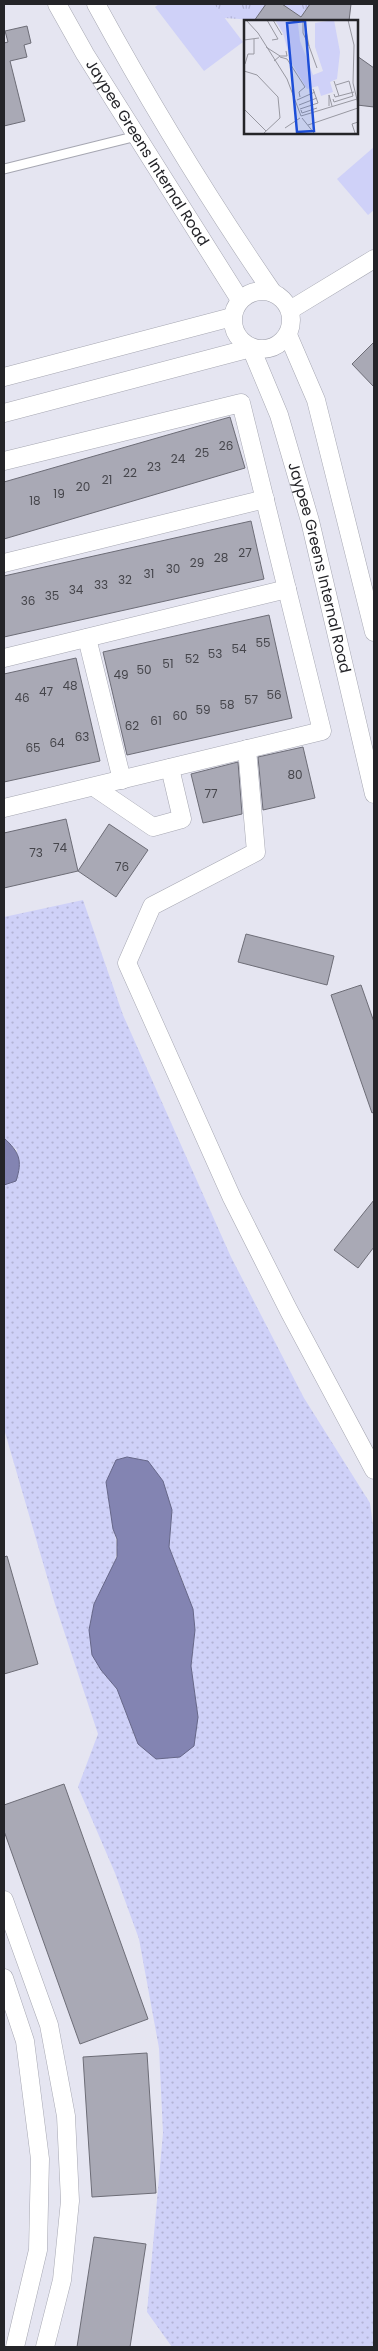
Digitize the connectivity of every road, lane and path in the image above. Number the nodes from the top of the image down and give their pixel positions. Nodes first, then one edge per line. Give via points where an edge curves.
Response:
1 (57, 4) edge
2 (96, 4) edge
3 (137, 136) junction
4 (4, 169) edge
5 (374, 259) edge
6 (273, 293) junction
7 (240, 300) junction
8 (290, 310) junction
9 (232, 317) junction
10 (288, 334) junction
11 (251, 348) junction
12 (4, 377) edge
13 (4, 413) edge
14 (4, 461) edge
15 (265, 499) junction
16 (4, 563) edge
17 (287, 589) junction
18 (374, 632) edge
19 (87, 638) junction
20 (4, 658) edge
21 (247, 749) junction
22 (170, 768) junction
23 (122, 780) junction
24 (94, 786) junction
25 (374, 794) edge
26 (4, 808) edge
27 (374, 1470) edge
28 (4, 1900) edge
29 (4, 1978) edge
30 (15, 2347) edge
31 (45, 2347) edge

1 - 3 street, Jaypee Greens Internal Road
2 - 6 street, Jaypee Greens Internal Road via 228,229
3 - 4 lane
3 - 7 street, Jaypee Greens Internal Road
5 - 8 street
6 - 7 street via 255,292
6 - 8 street, Jaypee Greens Internal Road
7 - 9 street
8 - 10 street
9 - 11 street, Jaypee Greens Internal Road via 236,335
9 - 12 street
10 - 11 street via 268,350
10 - 18 street via 316,400
11 - 13 street
11 - 25 street, Jaypee Greens Internal Road via 279,414 310,521
14 - 15 street via 241,403
15 - 16 street
15 - 17 street
17 - 19 street
17 - 21 street via 322,731
19 - 20 street
19 - 23 street
21 - 22 street
21 - 27 street via 256,852 152,906 127,963 232,1198
22 - 23 street
22 - 24 street via 182,819 154,827
23 - 24 street
24 - 26 street
28 - 31 street via 49,2025 66,2116 70,2201 62,2280
29 - 30 street via 26,2041 40,2159 38,2250

